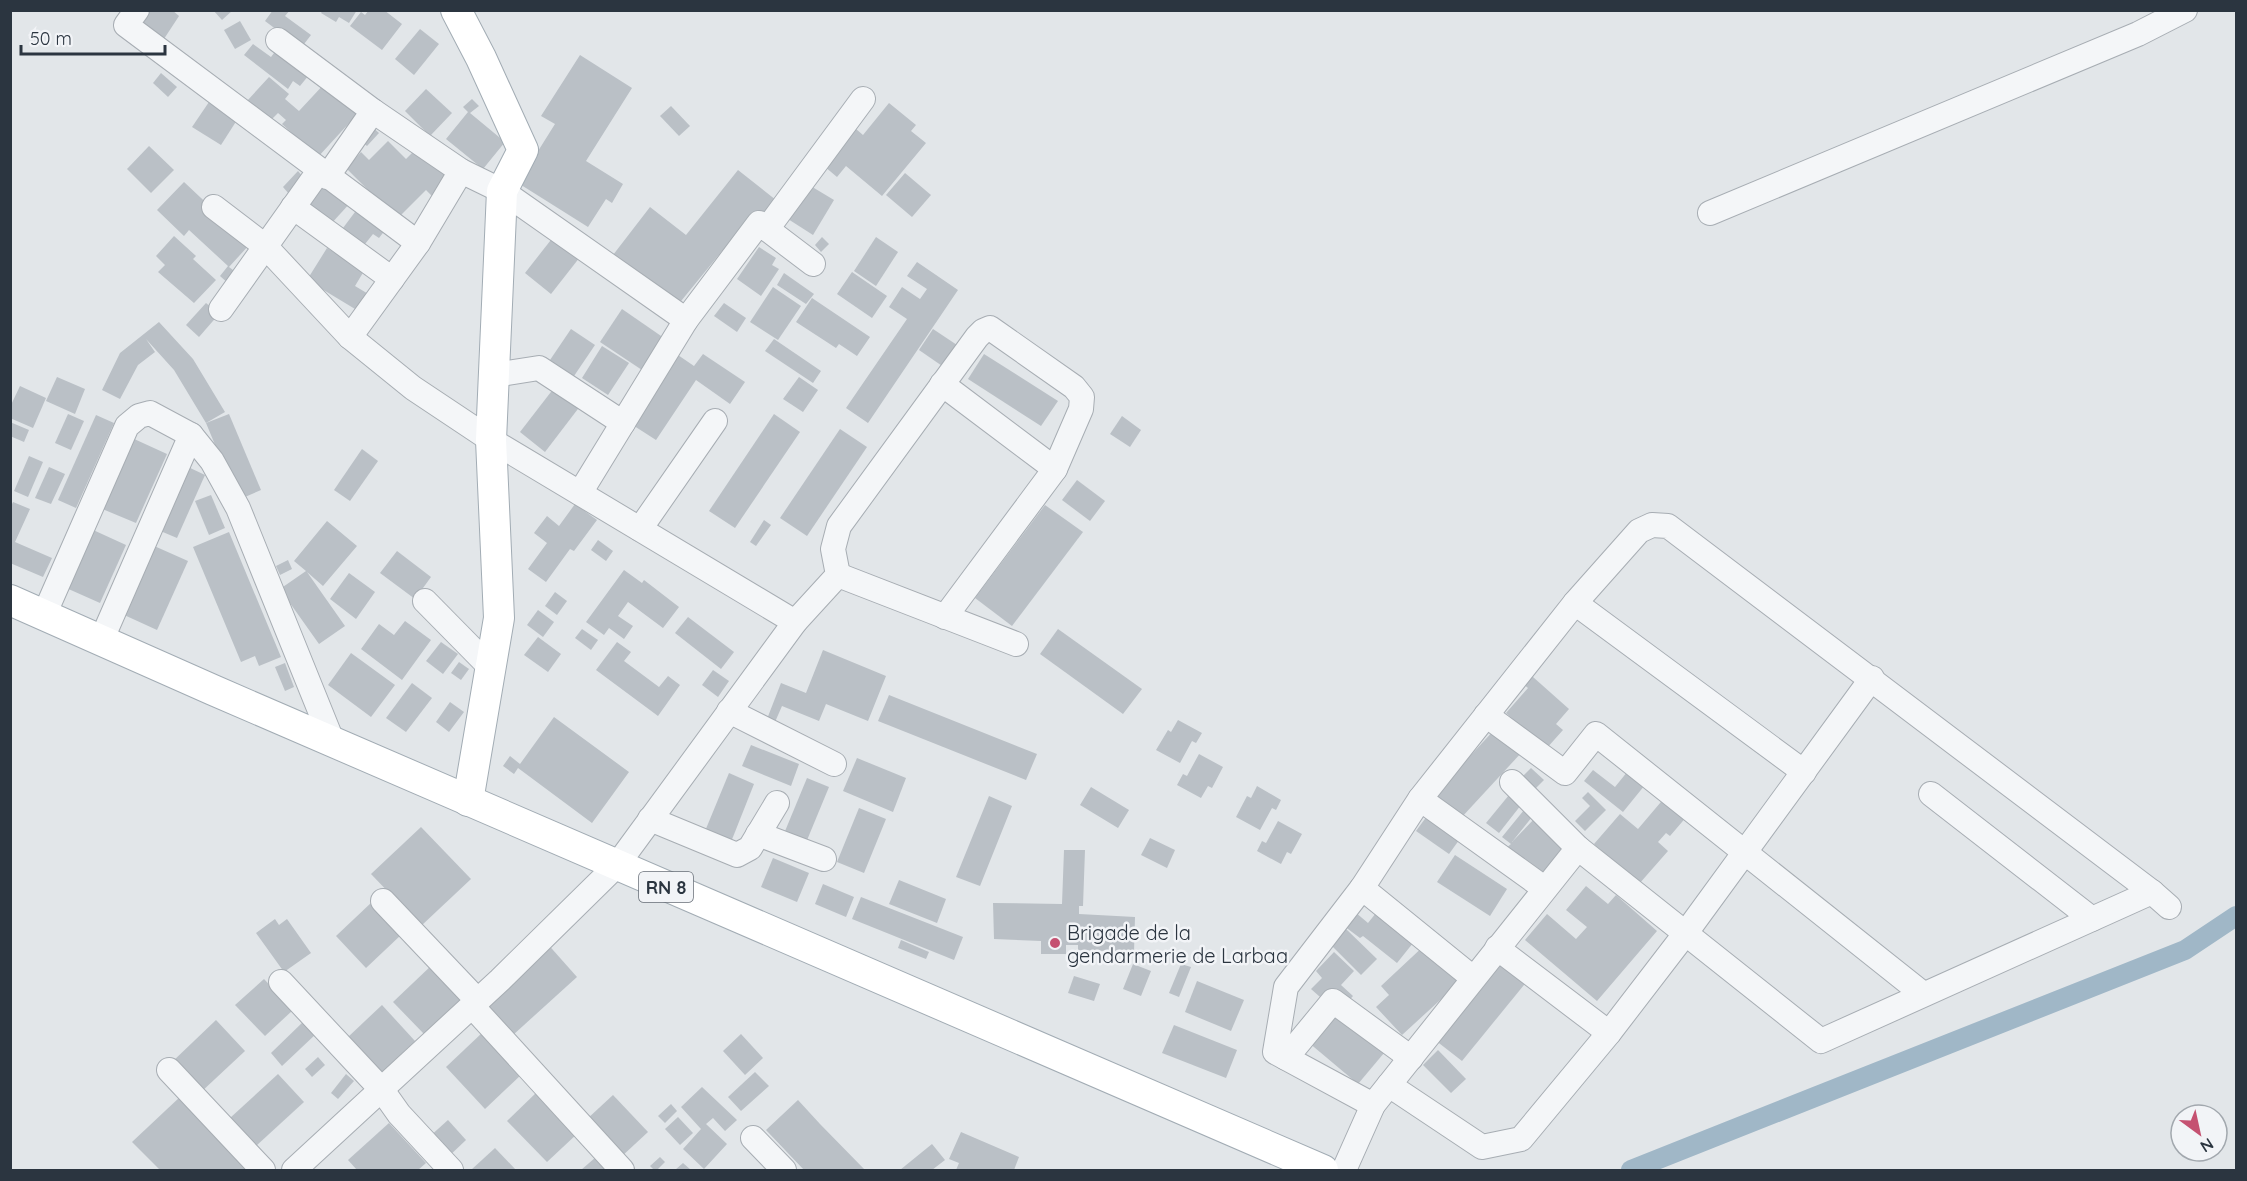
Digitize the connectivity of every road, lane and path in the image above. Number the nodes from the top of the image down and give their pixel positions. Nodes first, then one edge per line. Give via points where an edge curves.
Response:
1 (137, 10) edge
2 (456, 10) edge
3 (2185, 10) edge
4 (279, 40) dead end
5 (863, 99) dead end
6 (372, 111) junction
7 (461, 171) junction
8 (323, 174) junction
9 (502, 191) junction
10 (214, 207) dead end
11 (293, 207) junction
12 (1710, 213) dead end
13 (767, 229) junction
14 (417, 243) junction
15 (265, 246) junction
16 (813, 264) dead end
17 (392, 279) junction
18 (221, 309) dead end
19 (686, 320) junction
20 (350, 337) junction
21 (494, 375) junction
22 (942, 384) junction
23 (715, 421) dead end
24 (623, 423) junction
25 (191, 435) junction
26 (491, 440) junction
27 (1055, 469) junction
28 (580, 493) junction
29 (640, 529) junction
30 (838, 575) junction
31 (10, 600) edge
32 (425, 601) dead end
33 (1575, 603) junction
34 (44, 615) junction
35 (945, 617) junction
36 (795, 622) junction
37 (101, 640) junction
38 (1016, 644) dead end
39 (491, 668) junction
40 (1872, 678) junction
41 (729, 711) junction
42 (1486, 715) junction
43 (333, 743) junction
44 (834, 764) dead end
45 (1804, 772) junction
46 (1512, 782) dead end
47 (1931, 794) dead end
48 (1420, 800) junction
49 (468, 801) junction
50 (777, 803) dead end
51 (650, 819) junction
52 (758, 834) junction
53 (1578, 848) junction
54 (1746, 852) junction
55 (824, 859) dead end
56 (617, 865) junction
57 (1362, 888) junction
58 (1544, 888) junction
59 (383, 901) dead end
60 (2092, 919) junction
61 (1685, 934) junction
62 (1497, 948) junction
63 (1473, 978) junction
64 (281, 982) dead end
65 (1923, 994) junction
66 (475, 1003) junction
67 (1609, 1033) junction
68 (1286, 1058) junction
69 (1411, 1058) junction
70 (169, 1070) dead end
71 (1389, 1085) junction
72 (382, 1090) junction
73 (1373, 1105) junction
74 (753, 1138) dead end
75 (263, 1170) edge
76 (294, 1170) edge
77 (451, 1170) edge
78 (622, 1170) edge
79 (784, 1170) edge
80 (1323, 1170) edge
81 (1344, 1170) edge

1 - 8 street via 126,25
2 - 9 main road via 523,150
3 - 12 street via 2138,34
4 - 6 street
5 - 13 street
6 - 7 street
6 - 8 street
7 - 9 street
7 - 14 street
8 - 11 street
8 - 14 street
9 - 19 street
9 - 21 main road
10 - 15 street
11 - 15 street
11 - 17 street
13 - 16 street
13 - 19 street via 759,223
14 - 17 street
15 - 18 street
15 - 20 street
17 - 20 street
19 - 24 street
20 - 26 street via 413,388
21 - 24 street via 539,368
21 - 26 main road
22 - 27 street
22 - 27 street via 977,337 990,328 1074,387 1082,398 1081,409
22 - 30 street via 839,526 833,549
23 - 29 street
24 - 28 street
25 - 34 street via 150,413 127,426
25 - 37 street
25 - 43 street via 212,461 238,508
26 - 28 street
26 - 39 main road via 499,618
27 - 35 street
28 - 29 street
29 - 36 street
30 - 35 street
30 - 36 street
31 - 34 main road, RN 8
32 - 39 street
33 - 40 street via 1639,531 1652,525 1668,526
33 - 42 street
33 - 45 street
34 - 37 main road, RN 8
35 - 38 street
36 - 41 street
37 - 43 main road, RN 8
39 - 49 main road
40 - 45 street
40 - 60 street via 2161,899
41 - 44 street
41 - 51 street
42 - 48 street
42 - 54 street via 1565,774 1596,734
43 - 49 main road, RN 8
45 - 54 street
46 - 53 street
47 - 60 street
48 - 57 street
48 - 58 street
49 - 56 main road, RN 8
50 - 52 street
51 - 52 street via 737,855 750,848
51 - 56 street
52 - 55 street
53 - 58 street
53 - 61 street
54 - 61 street
54 - 65 street
56 - 66 street
56 - 80 main road, RN 8
57 - 63 street
57 - 68 street via 1286,987 1275,1052
58 - 62 street
59 - 66 street
60 - 65 street
61 - 65 street via 1821,1041
61 - 67 street
62 - 63 street
62 - 67 street
63 - 69 street
64 - 72 street
66 - 72 street
66 - 78 street
67 - 71 street via 1521,1139 1482,1147
68 - 69 street via 1333,1001
68 - 73 street
69 - 71 street
70 - 75 street
71 - 73 street
72 - 76 street
72 - 77 street
73 - 81 street
74 - 79 street

